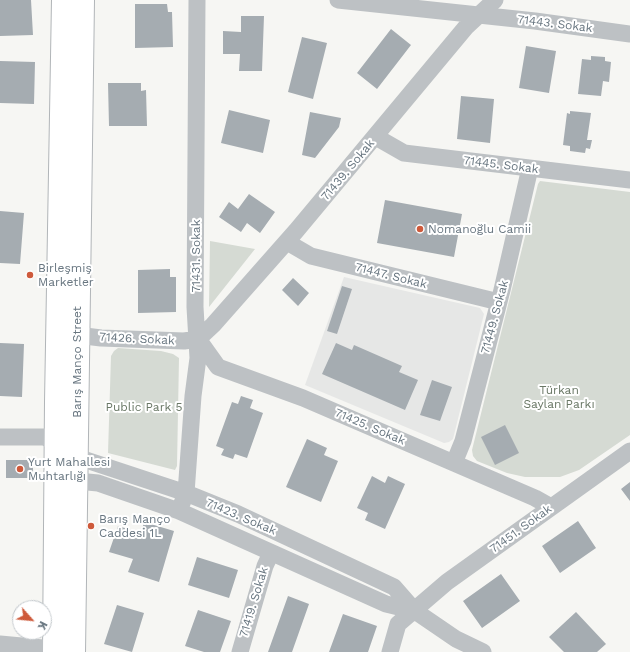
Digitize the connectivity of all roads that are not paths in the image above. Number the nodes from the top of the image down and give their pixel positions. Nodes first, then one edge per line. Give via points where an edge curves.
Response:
1 (63, 0) edge
2 (83, 0) edge
3 (197, 0) edge
4 (338, 0) edge
5 (496, 0) edge
6 (479, 15) junction
7 (630, 34) edge
8 (376, 137) junction
9 (530, 168) junction
10 (630, 180) edge
11 (287, 242) junction
12 (499, 302) junction
13 (77, 335) junction
14 (198, 339) junction
15 (0, 437) edge
16 (56, 444) junction
17 (630, 451) edge
18 (454, 463) junction
19 (69, 469) junction
20 (186, 494) junction
21 (551, 507) junction
22 (179, 511) junction
23 (270, 553) junction
24 (415, 611) junction
25 (0, 644) edge
26 (61, 651) edge
27 (240, 652) edge
28 (390, 652) edge
29 (483, 652) edge

1 - 16 main road, Barış Manço Street
2 - 13 main road, Barış Manço Street
3 - 14 street, 71431. Sokak
4 - 6 street, 71443. Sokak
5 - 6 street, 71439. Sokak
6 - 7 street, 71443. Sokak
6 - 8 street, 71439. Sokak via 466,27
8 - 9 street, 71445. Sokak via 404,153
8 - 11 street, 71439. Sokak
9 - 10 street, 71445. Sokak
9 - 12 street, 71449. Sokak
11 - 12 street, 71447. Sokak via 311,256
11 - 14 street, 71439. Sokak
12 - 18 street, 71449. Sokak via 463,442
13 - 14 street, 71426. Sokak via 184,341
13 - 19 main road, Barış Manço Street
14 - 18 street, 71425. Sokak via 218,367 303,398
14 - 20 street, 71431. Sokak
15 - 16 street via 45,437
16 - 19 main road, Barış Manço Street
17 - 21 street, 71451. Sokak
18 - 21 street, 71425. Sokak
19 - 20 street, 71423. Sokak
19 - 22 street, 71423. Sokak via 98,483
19 - 26 main road, Barış Manço Street
20 - 22 street, 71431. Sokak
20 - 24 street, 71423. Sokak via 238,514 394,587
21 - 24 street, 71451. Sokak via 447,582
22 - 23 street, 71423. Sokak
23 - 24 street, 71423. Sokak via 386,604
23 - 27 street, 71419. Sokak
24 - 28 street, 71451. Sokak via 398,624
24 - 29 street, 71423. Sokak via 456,639
25 - 26 street

